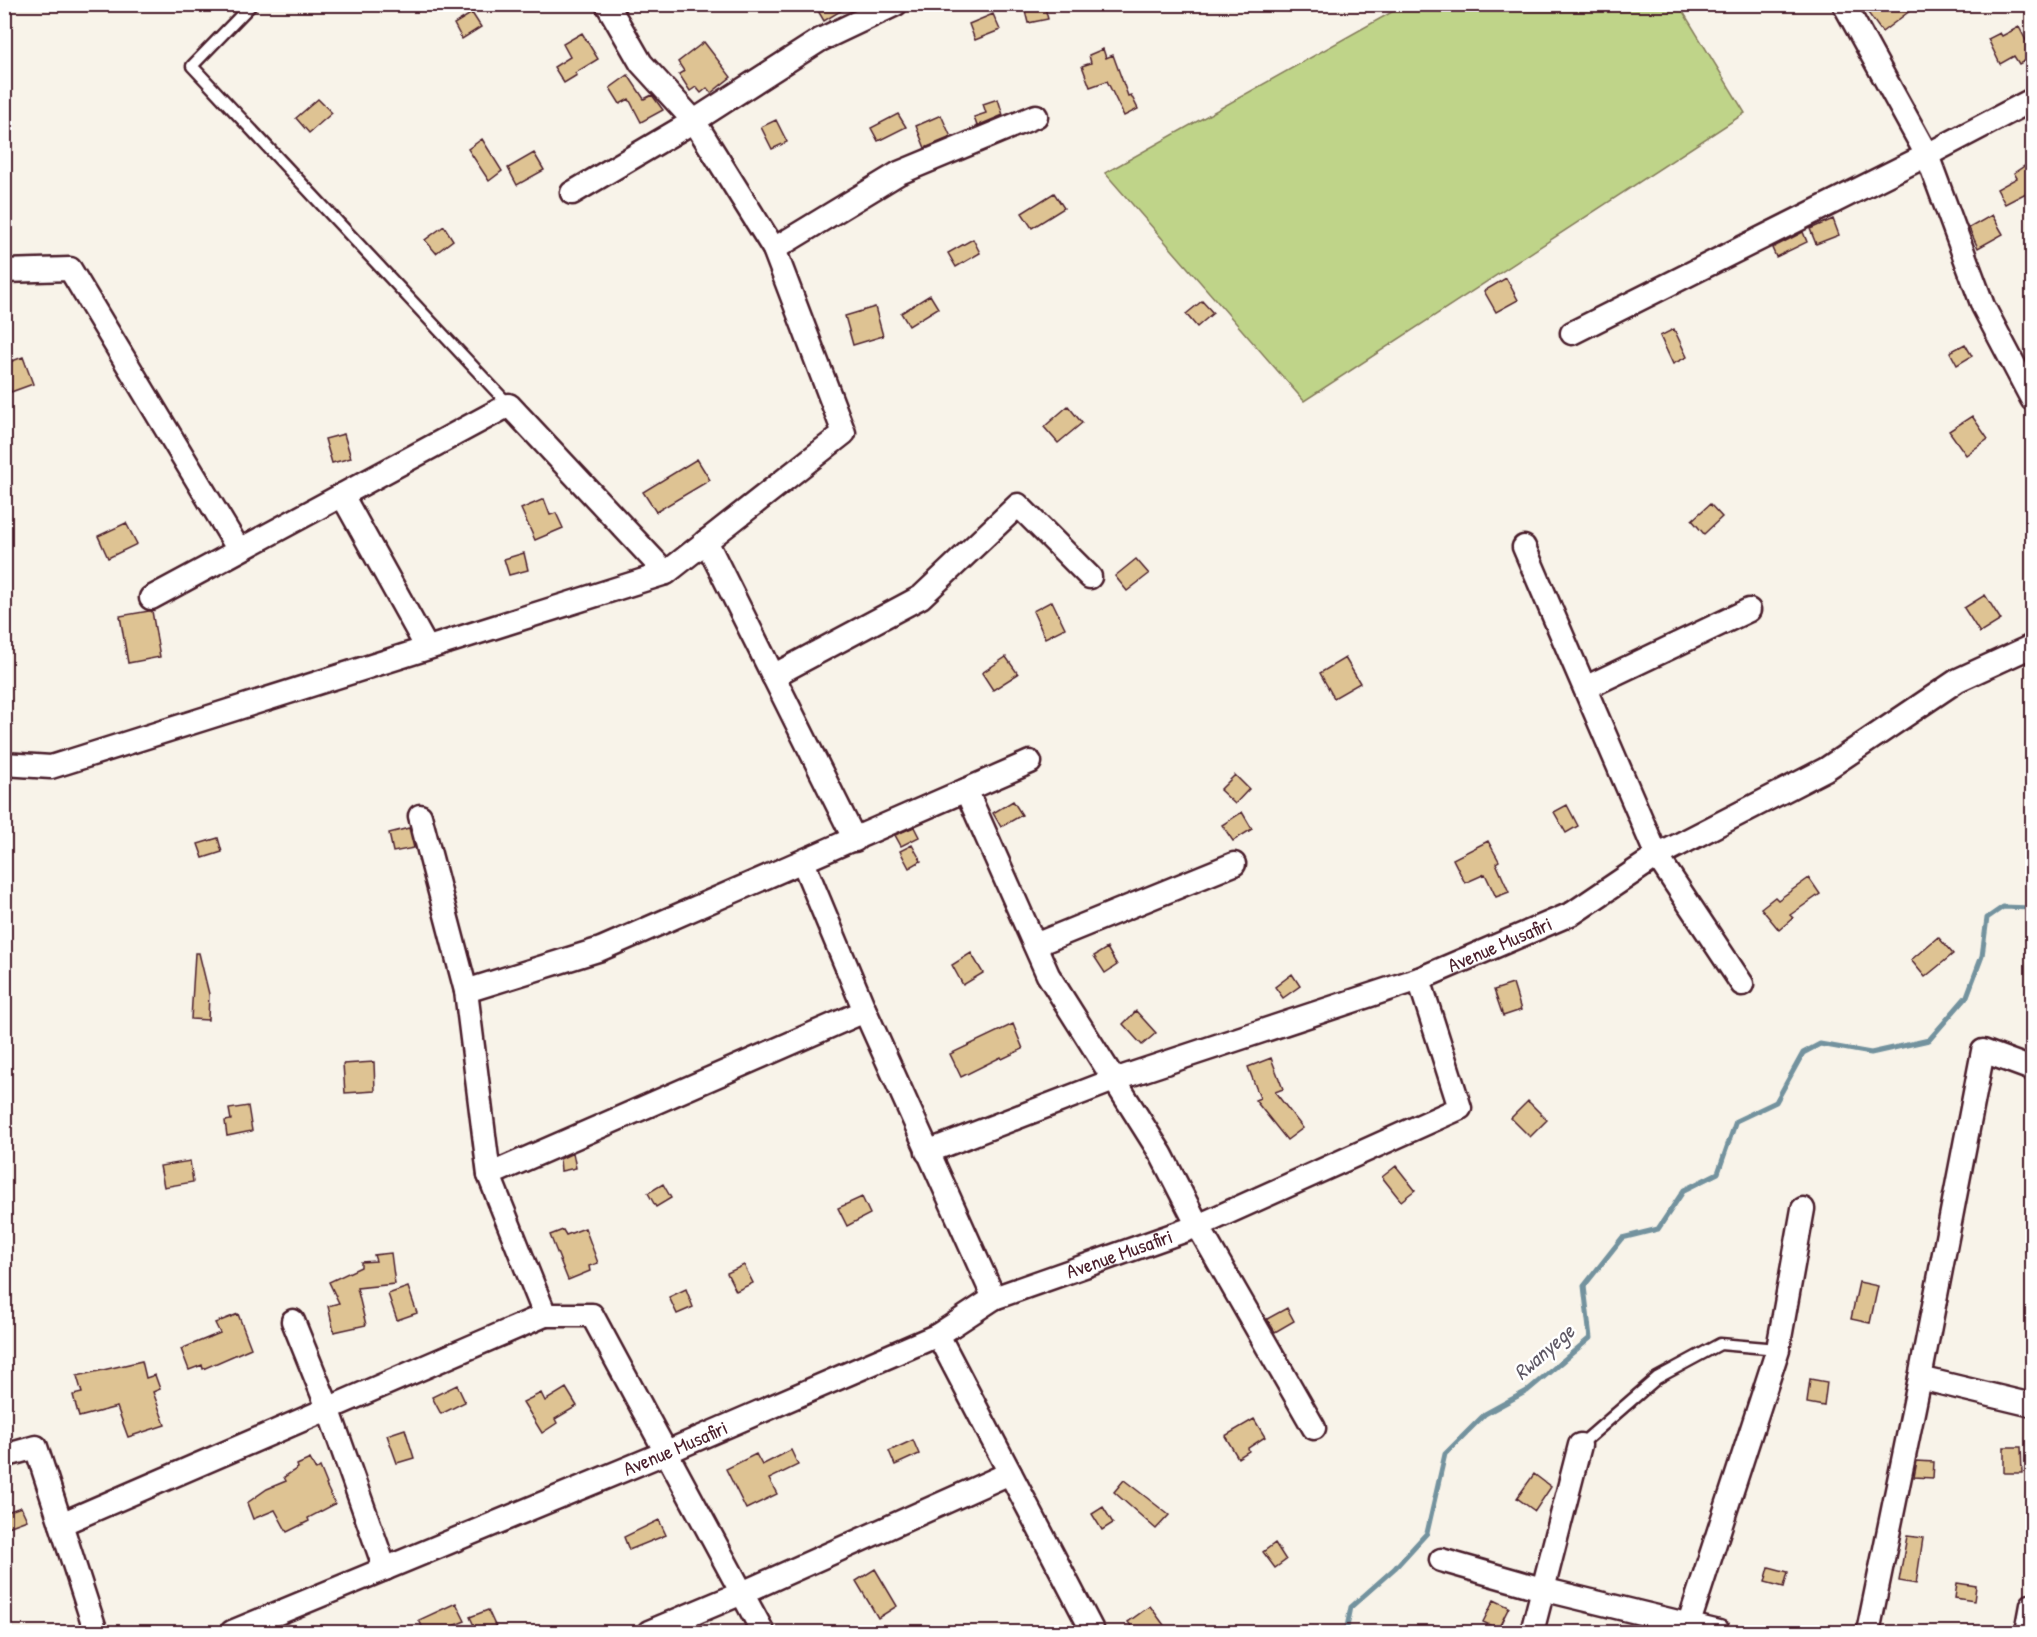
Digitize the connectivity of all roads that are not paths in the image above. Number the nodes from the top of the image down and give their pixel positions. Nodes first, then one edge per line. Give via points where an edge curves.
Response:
1 (252, 4) edge
2 (607, 4) edge
3 (896, 4) edge
4 (1844, 4) edge
5 (2032, 100) edge
6 (1036, 116) dead end
7 (694, 121) junction
8 (1927, 155) junction
9 (572, 193) dead end
10 (774, 249) junction
11 (4, 271) edge
12 (1572, 333) dead end
13 (2032, 399) edge
14 (509, 405) junction
15 (342, 495) junction
16 (706, 541) junction
17 (1524, 547) dead end
18 (239, 550) junction
19 (666, 573) junction
20 (1090, 577) dead end
21 (151, 598) dead end
22 (1749, 610) dead end
23 (2032, 646) edge
24 (427, 648) junction
25 (773, 676) junction
26 (1584, 688) junction
27 (1030, 762) dead end
28 (4, 764) edge
29 (966, 790) junction
30 (420, 816) dead end
31 (855, 840) junction
32 (1657, 856) junction
33 (803, 862) junction
34 (1234, 864) dead end
35 (1035, 945) junction
36 (1419, 979) junction
37 (1742, 984) dead end
38 (466, 991) junction
39 (865, 1011) junction
40 (2032, 1069) edge
41 (1114, 1080) junction
42 (927, 1152) junction
43 (489, 1175) junction
44 (1803, 1209) dead end
45 (1198, 1226) junction
46 (994, 1298) junction
47 (545, 1315) junction
48 (293, 1322) dead end
49 (938, 1335) junction
50 (1778, 1349) junction
51 (1920, 1378) junction
52 (2032, 1404) edge
53 (328, 1408) junction
54 (1314, 1428) dead end
55 (1580, 1445) joint
56 (667, 1452) junction
57 (4, 1456) edge
58 (1010, 1473) junction
59 (61, 1524) junction
60 (1441, 1560) dead end
61 (385, 1569) junction
62 (1542, 1589) junction
63 (742, 1593) junction
64 (2032, 1605) edge
65 (1687, 1628) edge
66 (1086, 1630) edge
67 (96, 1632) edge
68 (232, 1632) edge
69 (649, 1632) edge
70 (763, 1632) edge
71 (1532, 1632) edge
72 (1719, 1632) edge
73 (1868, 1632) edge
74 (2027, 1632) edge

1 - 14 lane via 192,66
2 - 7 street via 641,63
3 - 7 street via 820,40
4 - 8 street
5 - 8 street
6 - 10 street via 899,173
7 - 9 street
7 - 10 street
8 - 12 street
8 - 13 street via 1983,306
10 - 16 street via 844,433
11 - 18 street via 70,269
14 - 15 street
14 - 19 street
15 - 18 street
15 - 24 street
16 - 19 street
16 - 25 street
17 - 26 street
18 - 21 street
19 - 24 street
20 - 25 street via 1018,505 921,597
22 - 26 street
23 - 32 street, Avenue Musafiri via 1958,680 1826,769
24 - 28 street via 51,767
25 - 31 street
26 - 32 street
27 - 29 street
29 - 31 street
29 - 35 street
30 - 38 street
31 - 33 street
32 - 36 street, Avenue Musafiri via 1573,913
32 - 37 street
33 - 38 street via 601,949
33 - 39 street
34 - 35 street
35 - 41 street via 1048,975
36 - 41 street
36 - 45 street, Avenue Musafiri via 1460,1108
38 - 43 street
39 - 42 street
39 - 43 street
40 - 51 street via 1983,1050
41 - 42 street
41 - 45 street via 1161,1154
42 - 46 street
43 - 47 street
44 - 50 street
45 - 46 street, Avenue Musafiri
45 - 54 street
46 - 49 street, Avenue Musafiri
47 - 53 street
47 - 56 street via 592,1316
48 - 53 street
49 - 56 street, Avenue Musafiri
49 - 58 street
50 - 55 lane via 1720,1344 1658,1378
50 - 65 street
51 - 52 street
51 - 73 street
53 - 59 street
53 - 61 street
55 - 62 street
56 - 61 street, Avenue Musafiri
56 - 63 street
57 - 59 street via 36,1447
58 - 63 street
58 - 66 street
59 - 67 street
60 - 62 street
61 - 68 street, Avenue Musafiri
62 - 65 street
62 - 71 street
63 - 69 street
63 - 70 street
64 - 74 street
65 - 72 street

